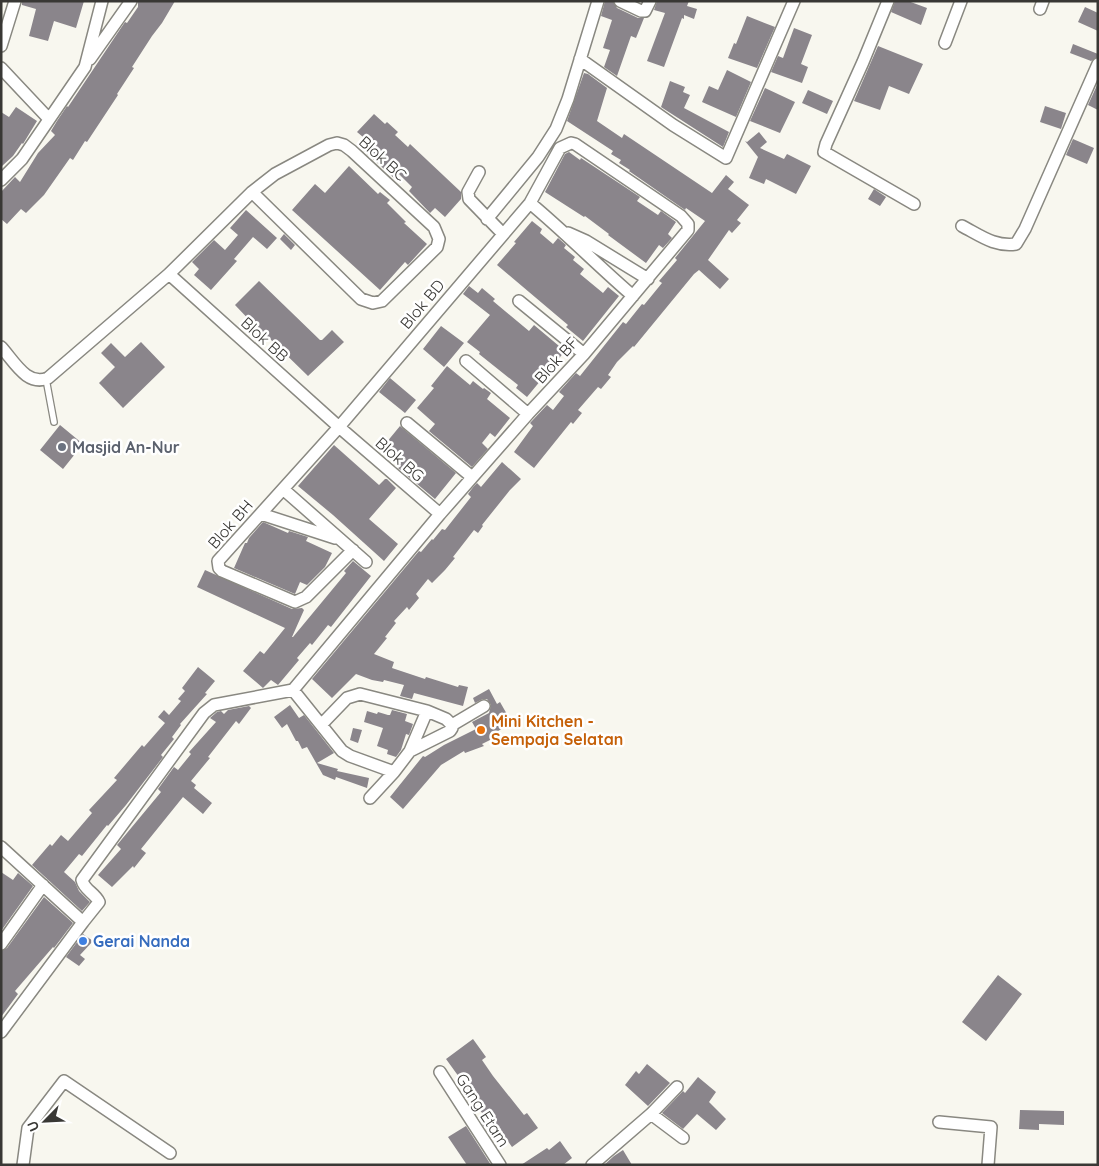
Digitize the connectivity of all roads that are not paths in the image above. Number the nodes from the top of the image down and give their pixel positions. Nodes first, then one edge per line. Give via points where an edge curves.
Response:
1 (15, 1) edge
2 (102, 1) edge
3 (131, 1) edge
4 (598, 1) edge
5 (620, 1) edge
6 (650, 1) edge
7 (794, 1) edge
8 (888, 1) edge
9 (961, 1) edge
10 (945, 43) dead end
11 (1, 46) edge
12 (580, 60) junction
13 (1098, 64) edge
14 (85, 67) junction
15 (1, 68) edge
16 (49, 119) junction
17 (479, 172) dead end
18 (1, 180) edge
19 (252, 192) junction
20 (530, 203) junction
21 (914, 204) dead end
22 (486, 216) junction
23 (688, 224) joint
24 (962, 226) dead end
25 (562, 230) junction
26 (503, 234) junction
27 (169, 274) junction
28 (648, 278) junction
29 (633, 296) junction
30 (519, 301) dead end
31 (1, 346) edge
32 (584, 354) junction
33 (466, 361) dead end
34 (46, 379) junction
35 (528, 414) junction
36 (54, 422) dead end
37 (407, 423) dead end
38 (339, 427) junction
39 (472, 477) junction
40 (283, 489) junction
41 (261, 514) junction
42 (440, 514) junction
43 (341, 540) junction
44 (353, 550) junction
45 (366, 562) dead end
46 (293, 690) junction
47 (484, 706) dead end
48 (427, 711) junction
49 (452, 725) junction
50 (321, 726) junction
51 (410, 750) junction
52 (394, 772) junction
53 (370, 798) dead end
54 (2, 848) edge
55 (42, 885) junction
56 (83, 922) junction
57 (1, 944) edge
58 (1, 1032) edge
59 (440, 1072) dead end
60 (677, 1087) dead end
61 (651, 1114) junction
62 (940, 1122) dead end
63 (683, 1138) dead end
64 (170, 1153) dead end
65 (23, 1165) edge
66 (500, 1165) edge
67 (592, 1165) edge
68 (988, 1165) edge

1 - 11 street
2 - 14 street
3 - 14 street
4 - 12 street
5 - 6 street via 641,11 645,11
7 - 12 street via 726,158
8 - 21 street via 824,152
9 - 10 street
12 - 22 street via 556,129 538,157
13 - 24 street via 1016,244 995,243
14 - 16 street
15 - 16 street
16 - 18 street via 22,159
17 - 22 street via 468,192 469,199
19 - 19 street, Blok BC via 361,299 373,303 382,301 437,247 439,240 434,227 344,145 329,145 275,174
19 - 27 street, Blok BC
20 - 23 street, Blok BD via 560,148 570,143 681,216
20 - 25 street
20 - 26 street, Blok BD
22 - 26 street
23 - 28 street, Blok BF via 688,230
25 - 28 street
25 - 29 street
26 - 38 street, Blok BD
27 - 34 street, Blok BC
27 - 38 street, Blok BB
28 - 29 street, Blok BF
29 - 32 street, Blok BF
30 - 32 street
31 - 34 street via 29,378 37,381
32 - 35 street, Blok BF
33 - 35 street
34 - 36 lane
35 - 39 street, Blok BF
37 - 39 street
38 - 40 street, Blok BH
38 - 42 street, Blok BG
39 - 42 street, Blok BF
40 - 41 street, Blok BH
40 - 43 street
41 - 43 street
41 - 44 street, Blok BH via 218,561 219,568 291,601 306,597
42 - 46 street, Blok BF
43 - 44 street
44 - 45 street
46 - 50 street
46 - 56 street via 214,705 204,714 82,880 99,901
47 - 49 street
48 - 49 street
48 - 50 street via 360,694 347,698
48 - 51 street
49 - 51 street via 450,731
50 - 52 street via 342,751
51 - 52 street
52 - 53 street
54 - 55 street
55 - 56 street
55 - 57 street
56 - 58 street
59 - 66 street, Gang Etam
60 - 61 street
61 - 63 street
61 - 67 street
62 - 68 street via 992,1127
64 - 65 street via 64,1081 28,1128

